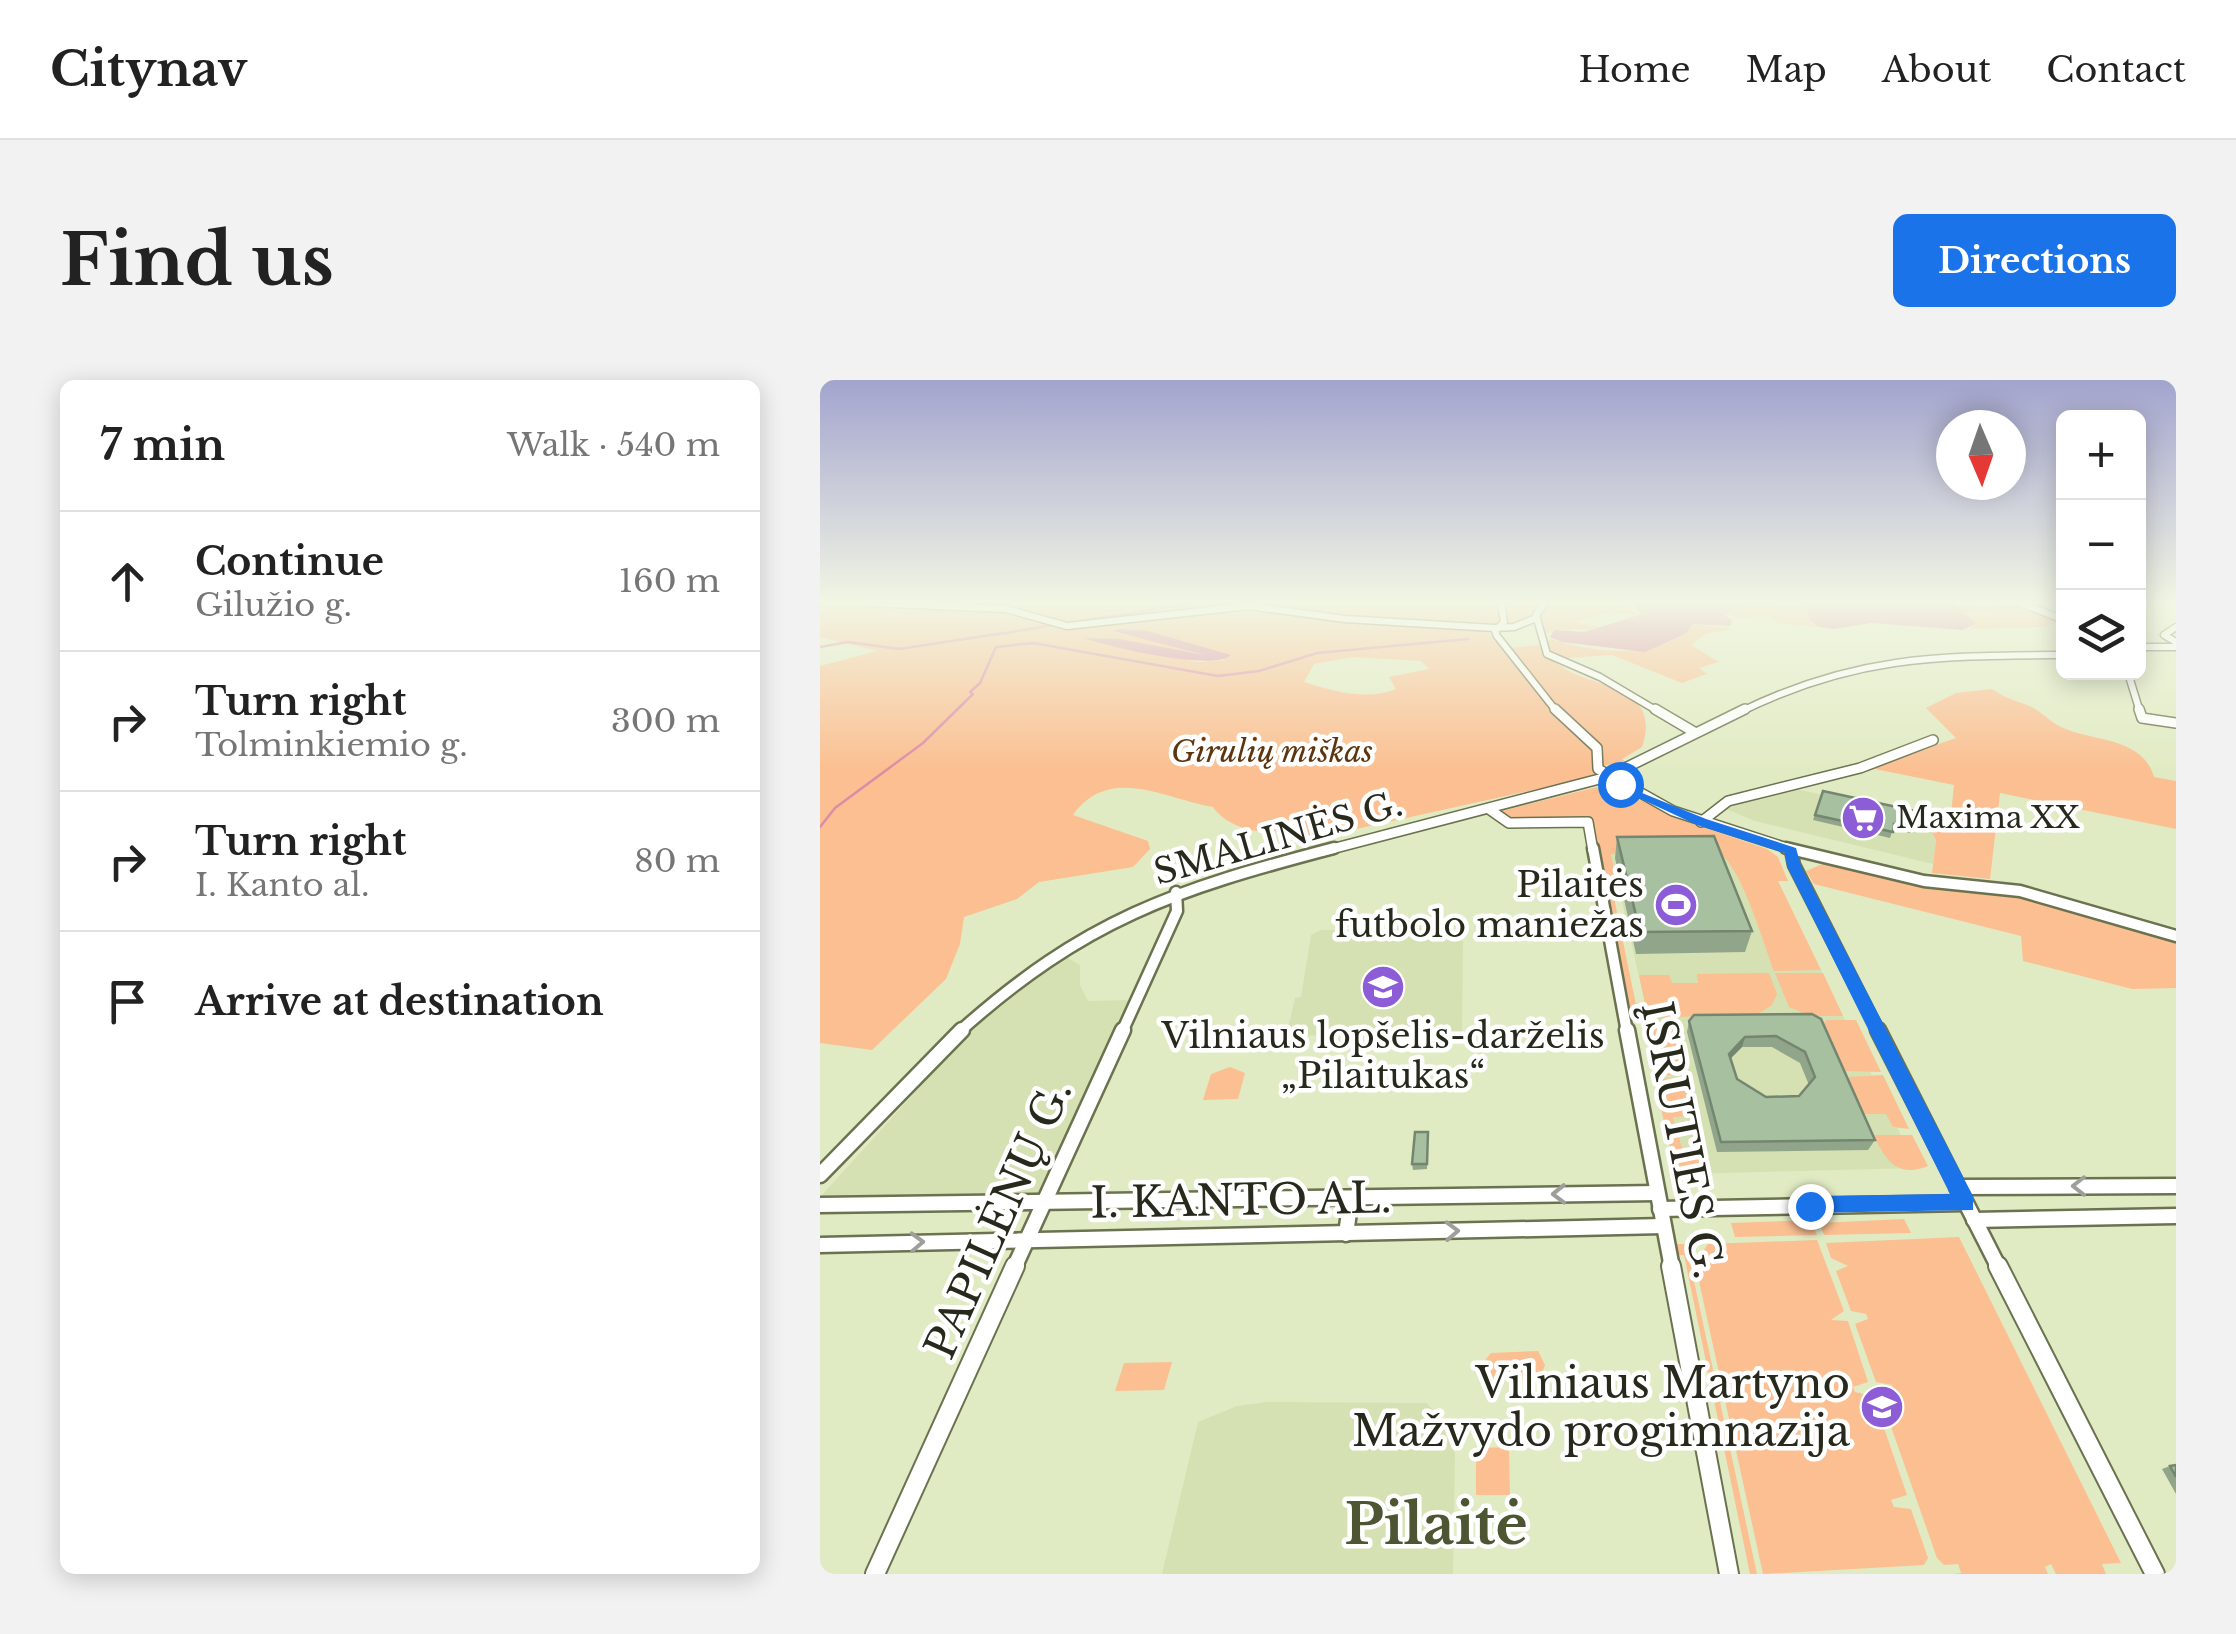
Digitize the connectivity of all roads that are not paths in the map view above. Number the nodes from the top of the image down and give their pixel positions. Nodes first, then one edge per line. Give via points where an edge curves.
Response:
1 (1513, 659) edge
2 (1558, 659) edge
3 (1917, 659) edge
4 (2130, 680) edge
5 (2176, 723) edge
6 (1694, 732) junction
7 (1934, 740) dead end
8 (1607, 777) junction
9 (1488, 809) junction
10 (1701, 822) junction
11 (1791, 850) junction
12 (1176, 892) junction
13 (2176, 936) edge
14 (820, 1175) edge
15 (2176, 1186) edge
16 (1352, 1198) junction
17 (1044, 1202) junction
18 (1965, 1203) junction
19 (820, 1204) edge
20 (1660, 1209) junction
21 (2176, 1216) edge
22 (1346, 1234) junction
23 (1028, 1239) junction
24 (820, 1245) edge
25 (875, 1574) edge
26 (1728, 1574) edge
27 (2155, 1574) edge

1 - 8 street via 1597,748 1597,766
2 - 6 street
3 - 6 street, SMALINĖS G. via 1795,685
4 - 5 street via 2142,718
6 - 8 street, SMALINĖS G.
7 - 10 street via 1860,768 1728,802
8 - 9 street, SMALINĖS G.
8 - 10 street
9 - 12 street, SMALINĖS G.
9 - 20 street, ĮSRUTIES G. via 1509,823 1588,822
10 - 11 street
11 - 13 street via 1924,881 2020,891
11 - 18 street
12 - 14 street, SMALINĖS G. via 1088,933 994,998
12 - 17 street, PAPILĖNŲ G. via 1177,911
15 -> 18 street, I. KANTO AL.
16 - 17 street, I. KANTO AL.
20 -> 16 street, I. KANTO AL.
16 - 22 street
17 - 19 street, I. KANTO AL.
17 - 23 street, PAPILĖNŲ G.
18 - 20 street, I. KANTO AL.
18 - 21 street, I. KANTO AL.
18 - 27 street
22 -> 20 street, I. KANTO AL.
20 - 26 street, ĮSRUTIES G.
22 - 23 street, I. KANTO AL.
24 -> 23 street, I. KANTO AL.
23 - 25 street, PAPILĖNŲ G.

